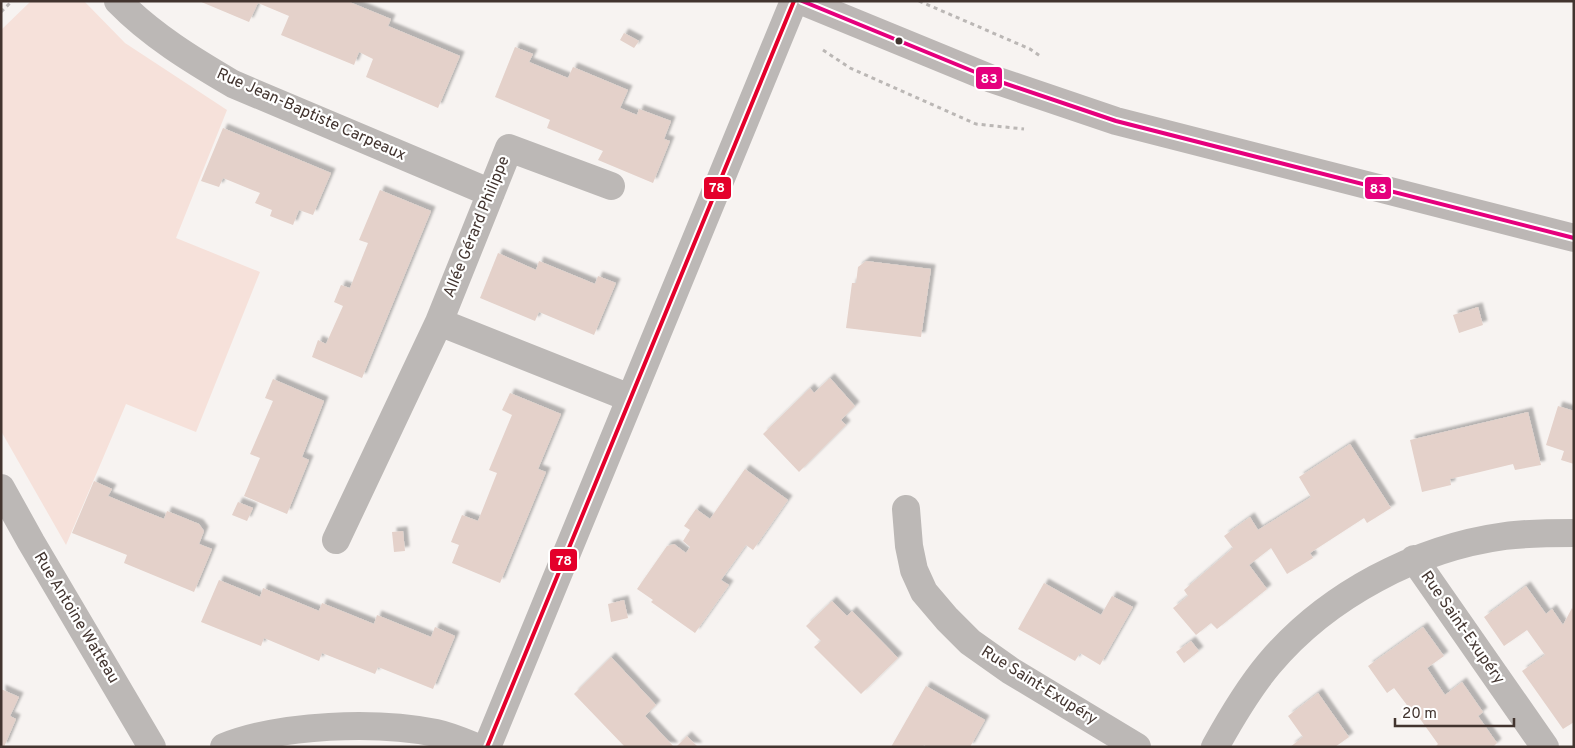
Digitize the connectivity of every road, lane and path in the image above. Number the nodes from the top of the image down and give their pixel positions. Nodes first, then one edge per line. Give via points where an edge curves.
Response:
1 (12, 1) edge
2 (118, 1) edge
3 (794, 1) edge
4 (802, 1) edge
5 (1, 12) edge
6 (610, 186) dead end
7 (491, 193) junction
8 (1574, 238) edge
9 (439, 322) junction
10 (630, 398) junction
11 (1, 488) edge
12 (906, 509) dead end
13 (1574, 533) edge
14 (336, 540) dead end
15 (1414, 559) junction
16 (152, 747) edge
17 (224, 747) edge
18 (476, 747) edge
19 (487, 747) edge
20 (1137, 747) edge
21 (1215, 747) edge
22 (1544, 747) edge

1 - 5 path
2 - 7 street, Rue Jean-Baptiste Carpeaux via 163,40 232,84
3 - 10 street
4 - 8 main road via 992,79 1116,121
6 - 7 street, Allée Gérard Philippe via 509,148
7 - 9 street, Allée Gérard Philippe
9 - 10 street
9 - 14 street, Allée Gérard Philippe
10 - 19 street
11 - 16 street, Rue Antoine Watteau
12 - 20 street, Rue Saint-Exupéry via 914,570 924,592 947,619 970,642 1011,671
13 - 15 street, Rue Saint-Exupéry via 1506,536 1468,542
15 - 21 street, Rue Saint-Exupéry via 1356,590 1291,640 1253,684
15 - 22 street, Rue Saint-Exupéry
17 - 18 street via 279,732 370,727 437,733

